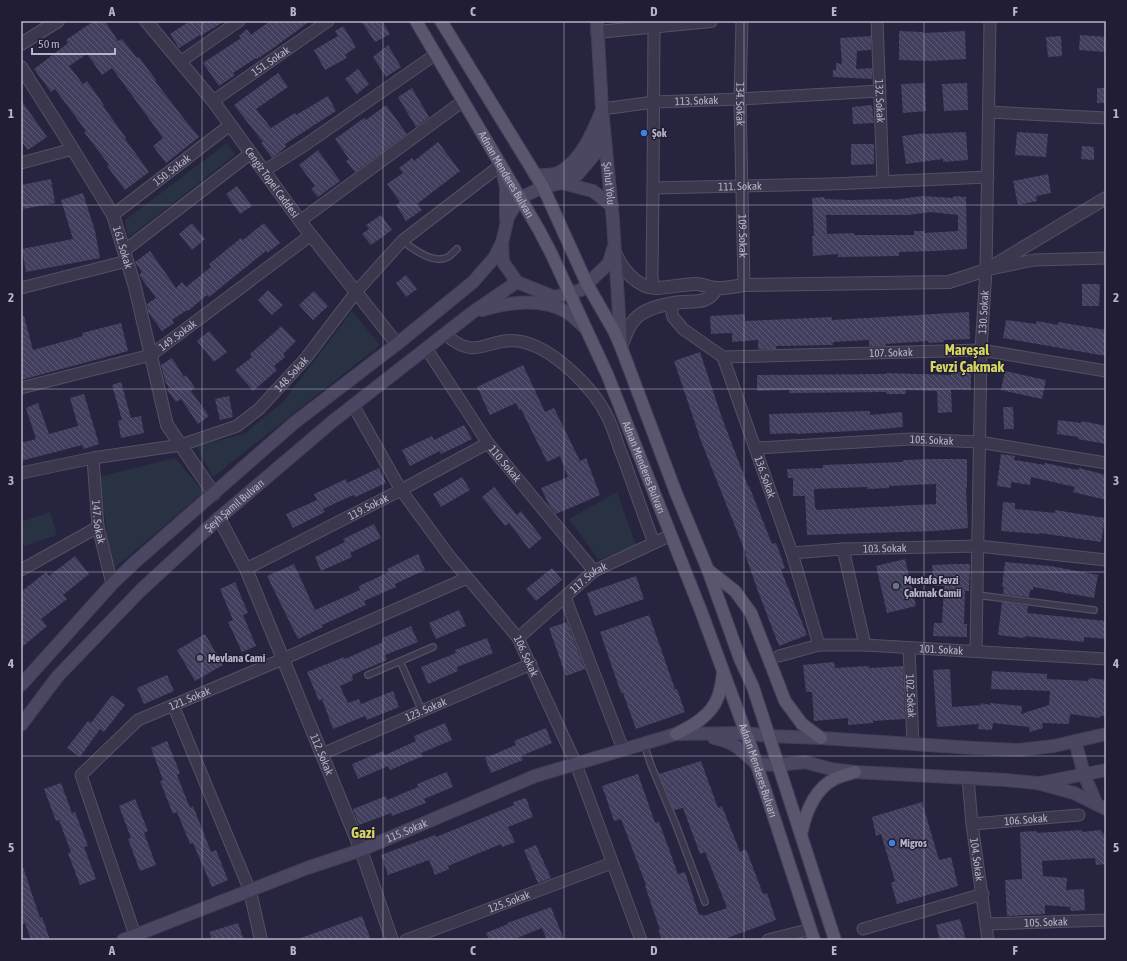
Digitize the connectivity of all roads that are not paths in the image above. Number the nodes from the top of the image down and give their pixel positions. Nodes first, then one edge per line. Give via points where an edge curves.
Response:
1 (58, 21) edge
2 (146, 21) edge
3 (239, 21) edge
4 (328, 21) edge
5 (416, 21) edge
6 (441, 21) edge
7 (711, 21) edge
8 (742, 21) edge
9 (877, 21) edge
10 (990, 21) edge
11 (597, 27) edge
12 (654, 27) junction
13 (21, 44) edge
14 (436, 54) junction
15 (180, 62) junction
16 (21, 68) edge
17 (880, 91) junction
18 (740, 99) junction
19 (213, 101) junction
20 (463, 101) junction
21 (654, 102) junction
22 (602, 109) junction
23 (989, 112) junction
24 (1106, 118) edge
25 (597, 121) junction
26 (230, 125) junction
27 (73, 149) junction
28 (251, 153) junction
29 (21, 163) edge
30 (501, 165) junction
31 (264, 172) junction
32 (535, 175) junction
33 (988, 177) junction
34 (883, 181) junction
35 (562, 183) junction
36 (742, 186) junction
37 (543, 188) junction
38 (653, 188) junction
39 (520, 198) junction
40 (1106, 198) edge
41 (612, 206) junction
42 (113, 215) junction
43 (300, 222) junction
44 (505, 227) junction
45 (311, 235) junction
46 (402, 241) junction
47 (502, 243) junction
48 (615, 247) junction
49 (458, 249) dead end
50 (126, 256) junction
51 (1106, 258) edge
52 (503, 262) junction
53 (986, 270) junction
54 (473, 282) junction
55 (517, 282) junction
56 (653, 283) dead end
57 (587, 284) junction
58 (744, 285) junction
59 (21, 288) edge
60 (716, 288) junction
61 (356, 292) junction
62 (570, 293) junction
63 (670, 304) junction
64 (473, 312) junction
65 (586, 329) junction
66 (445, 334) junction
67 (397, 344) junction
68 (621, 347) junction
69 (426, 348) junction
70 (981, 350) junction
71 (152, 355) junction
72 (723, 357) junction
73 (1106, 371) edge
74 (21, 388) edge
75 (353, 405) junction
76 (980, 442) junction
77 (488, 443) junction
78 (181, 445) junction
79 (756, 448) junction
80 (93, 458) junction
81 (1106, 463) edge
82 (21, 473) edge
83 (401, 490) junction
84 (214, 494) junction
85 (219, 518) junction
86 (98, 527) junction
87 (671, 536) junction
88 (654, 544) junction
89 (978, 546) junction
90 (843, 549) junction
91 (792, 552) junction
92 (1106, 560) edge
93 (246, 569) junction
94 (21, 570) edge
95 (708, 570) junction
96 (594, 571) junction
97 (467, 578) junction
98 (112, 584) junction
99 (977, 595) junction
100 (565, 597) junction
101 (1094, 610) dead end
102 (518, 638) junction
103 (819, 645) junction
104 (865, 645) junction
105 (433, 647) dead end
106 (909, 648) junction
107 (976, 652) junction
108 (778, 656) dead end
109 (283, 659) junction
110 (1106, 659) edge
111 (400, 661) junction
112 (530, 664) junction
113 (723, 671) junction
114 (368, 675) dead end
115 (21, 685) edge
116 (173, 705) junction
117 (422, 711) junction
118 (21, 726) edge
119 (746, 733) junction
120 (1106, 734) edge
121 (673, 735) junction
122 (769, 736) junction
123 (821, 738) junction
124 (1075, 741) junction
125 (644, 744) junction
126 (913, 744) junction
127 (623, 749) junction
128 (322, 754) junction
129 (576, 764) junction
130 (756, 764) junction
131 (778, 766) junction
132 (1106, 770) edge
133 (855, 772) junction
134 (1084, 774) junction
135 (968, 778) junction
136 (1037, 783) junction
137 (1101, 806) edge
138 (1079, 815) dead end
139 (972, 824) junction
140 (801, 836) junction
141 (361, 850) junction
142 (612, 863) junction
143 (250, 891) junction
144 (982, 894) junction
145 (705, 902) dead end
146 (1106, 920) edge
147 (987, 924) junction
148 (863, 929) dead end
149 (812, 934) edge
150 (135, 935) junction
151 (123, 940) edge
152 (260, 940) edge
153 (392, 940) edge
154 (406, 940) edge
155 (641, 940) edge
156 (768, 940) edge
157 (835, 940) edge
158 (988, 940) edge

1 - 13 street
2 - 15 street, Cengiz Topel Caddesi
3 - 15 street
4 - 19 street, 151. Sokak
5 - 14 main road, Adnan Menderes Bulvarı
6 - 32 main road, Adnan Menderes Bulvarı
7 - 12 street
8 - 18 street, 134. Sokak
9 - 17 street, 132. Sokak
10 - 23 street, 130. Sokak
11 - 12 street
11 - 22 main road, Şuhut Yolu
12 - 21 street
14 - 20 main road, Adnan Menderes Bulvarı
14 - 31 street
15 - 19 street, Cengiz Topel Caddesi
16 - 27 street, 161. Sokak
17 - 18 street, 113. Sokak
17 - 34 street, 132. Sokak
18 - 21 street, 113. Sokak
18 - 36 street, 134. Sokak
19 - 26 street, Cengiz Topel Caddesi
20 - 30 main road, Adnan Menderes Bulvarı
20 - 43 street
21 - 22 street, 113. Sokak
21 - 38 street
22 - 25 main road
22 - 41 main road, Şuhut Yolu
23 - 24 street
23 - 33 street, 130. Sokak
25 - 32 main road via 584,148 573,162 559,172
25 - 35 main road via 595,154 577,175
26 - 28 street, Cengiz Topel Caddesi
26 - 42 street, 150. Sokak
27 - 29 street
27 - 42 street, 161. Sokak
28 - 31 street, Cengiz Topel Caddesi
28 - 50 street
30 - 39 main road, Adnan Menderes Bulvarı
30 - 44 main road via 506,187
30 - 46 street, 148. Sokak
31 - 43 street, Cengiz Topel Caddesi
32 - 37 main road, Adnan Menderes Bulvarı
33 - 34 street, 111. Sokak
33 - 53 street, 130. Sokak
34 - 36 street, 111. Sokak
35 - 37 main road
35 - 41 main road via 593,191
36 - 38 street, 111. Sokak
36 - 58 street, 109. Sokak
37 - 39 main road
37 - 57 main road, Adnan Menderes Bulvarı
38 - 56 street
39 - 44 main road
39 - 62 main road, Adnan Menderes Bulvarı
40 - 53 street
41 - 48 main road, Şuhut Yolu
42 - 50 street, 161. Sokak
43 - 45 street, Cengiz Topel Caddesi
44 - 47 main road
45 - 61 street, Cengiz Topel Caddesi
45 - 71 street, 149. Sokak
46 - 49 lane via 436,260 447,258
46 - 61 street, 148. Sokak
47 - 52 main road
47 - 54 main road via 494,258
48 - 57 main road via 609,263
48 - 60 street via 618,261 625,271 647,286 654,288 698,284
48 - 68 main road, Şuhut Yolu
50 - 59 street
50 - 71 street, 161. Sokak
51 - 53 street via 1034,260
52 - 54 main road
52 - 55 main road
53 - 58 street via 949,282
53 - 70 street, 130. Sokak
54 - 67 main road, Şeyh Şamil Bulvarı
55 - 62 main road via 554,297
55 - 64 main road, Şeyh Şamil Bulvarı
57 - 62 main road via 581,290
57 - 68 main road, Adnan Menderes Bulvarı
58 - 60 street
60 - 63 street via 714,294 702,301
61 - 67 street, Cengiz Topel Caddesi
61 - 78 street, 148. Sokak via 306,358 259,409 237,426
62 - 65 main road, Adnan Menderes Bulvarı
63 - 68 street via 648,309 636,318 626,331
63 - 72 street via 673,317 683,329
64 - 65 main road via 495,306 534,302 566,312
64 - 66 main road, Şeyh Şamil Bulvarı
65 - 87 main road, Adnan Menderes Bulvarı via 607,374
66 - 69 main road, Şeyh Şamil Bulvarı
66 - 88 street via 454,343 466,348 490,346 506,341 519,341 542,348 577,377 594,396 608,418
67 - 84 main road, Şeyh Şamil Bulvarı via 294,423
68 - 95 main road, Adnan Menderes Bulvarı
69 - 75 main road, Şeyh Şamil Bulvarı
69 - 77 street, 110. Sokak
70 - 72 street, 107. Sokak
70 - 73 street, 107. Sokak
70 - 76 street, 130. Sokak
71 - 74 street, 149. Sokak
71 - 78 street, 161. Sokak via 167,425
72 - 79 street, 136. Sokak
75 - 83 street, 106. Sokak
75 - 85 main road, Şeyh Şamil Bulvarı
76 - 79 street, 105. Sokak via 911,439
76 - 81 street, 105. Sokak
76 - 89 street, 130. Sokak
77 - 83 street, 119. Sokak
77 - 96 street, 110. Sokak
78 - 80 street, 148. Sokak
78 - 84 street, 161. Sokak
79 - 91 street, 136. Sokak
80 - 82 street, 148. Sokak
80 - 86 street, 147. Sokak
83 - 93 street, 119. Sokak
83 - 97 street, 106. Sokak
84 - 98 main road, Şeyh Şamil Bulvarı
85 - 93 street, 112. Sokak
85 - 118 main road, Şeyh Şamil Bulvarı via 140,591 58,676
86 - 94 street
86 - 98 street, 147. Sokak
87 - 88 street, 117. Sokak
87 - 113 main road, Adnan Menderes Bulvarı
88 - 96 street, 117. Sokak
89 - 90 street, 103. Sokak
89 - 92 street, 103. Sokak
89 - 99 street, 130. Sokak
90 - 91 street, 103. Sokak
90 - 104 street
91 - 103 street, 136. Sokak
93 - 109 street, 112. Sokak
95 - 122 main road, Adnan Menderes Bulvarı
95 - 123 main road via 735,591 750,613 785,701 802,724
96 - 100 street, 117. Sokak
97 - 102 street, 106. Sokak
97 - 109 street, 121. Sokak
98 - 115 main road, Şeyh Şamil Bulvarı
99 - 101 lane
99 - 107 street, 130. Sokak
100 - 102 street, 117. Sokak
100 - 127 street
102 - 112 street, 106. Sokak
103 - 104 street, 101. Sokak
103 - 108 street, 101. Sokak
104 - 106 street, 101. Sokak
105 - 111 lane
106 - 107 street, 101. Sokak
106 - 126 street, 102. Sokak
107 - 110 street, 101. Sokak
109 - 116 street, 121. Sokak
109 - 128 street, 112. Sokak
111 - 114 lane
111 - 117 lane
112 - 117 street, 123. Sokak
112 - 129 street, 106. Sokak
113 - 119 main road, Adnan Menderes Bulvarı
113 - 121 main road via 718,699 711,709 694,726
116 - 143 street
116 - 150 street, 121. Sokak via 138,720 81,775
117 - 128 street, 123. Sokak
119 - 121 main road
119 - 122 main road
119 - 130 main road, Adnan Menderes Bulvarı
120 - 124 main road
121 - 125 main road, 115. Sokak
121 - 130 main road, 115. Sokak via 726,740
122 - 123 main road
122 - 131 main road, Adnan Menderes Bulvarı
123 - 126 main road
124 - 126 main road via 1019,750
124 - 134 main road
125 - 127 main road, 115. Sokak
125 - 145 lane
127 - 129 main road, 115. Sokak
128 - 141 street, 112. Sokak
129 - 141 main road, 115. Sokak via 535,776
129 - 142 street, 106. Sokak
130 - 131 main road
130 - 149 main road, Adnan Menderes Bulvarı
131 - 133 main road via 805,762
131 - 140 main road, Adnan Menderes Bulvarı
132 - 134 main road
133 - 135 main road
133 - 140 main road via 835,778 825,785 809,810
134 - 136 main road
134 - 137 main road
135 - 136 main road
135 - 139 street, 104. Sokak
136 - 137 main road via 1074,792
138 - 139 street, 106. Sokak
139 - 144 street, 104. Sokak
140 - 157 main road, Adnan Menderes Bulvarı
141 - 143 main road, 115. Sokak
141 - 153 street, 112. Sokak
142 - 154 street, 125. Sokak
142 - 155 street, 106. Sokak
143 - 150 main road, 115. Sokak
143 - 152 street
144 - 147 street, 104. Sokak
144 - 148 street
146 - 147 street, 105. Sokak
147 - 158 street, 104. Sokak
149 - 156 street
150 - 151 main road, 115. Sokak

